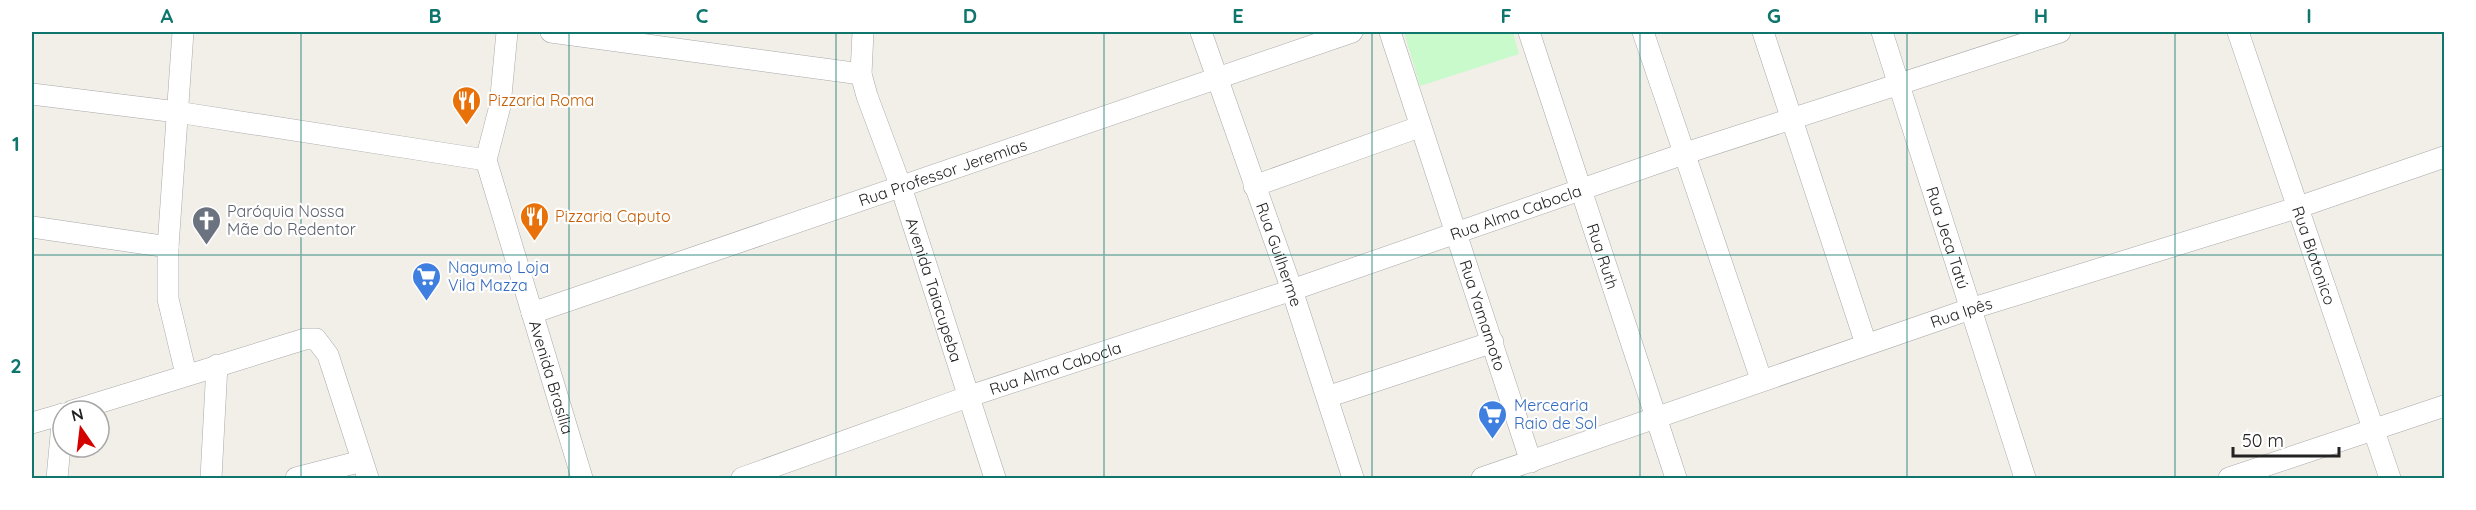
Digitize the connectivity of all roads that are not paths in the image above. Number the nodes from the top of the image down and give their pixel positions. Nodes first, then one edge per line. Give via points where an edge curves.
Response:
1 (183, 32) edge
2 (507, 32) edge
3 (550, 32) edge
4 (863, 32) edge
5 (1201, 32) edge
6 (1352, 32) edge
7 (1390, 32) edge
8 (1529, 32) edge
9 (1643, 32) edge
10 (1763, 32) edge
11 (1882, 32) edge
12 (2060, 32) edge
13 (2238, 32) edge
14 (2000, 40) edge
15 (861, 74) junction
16 (1217, 77) junction
17 (1899, 85) junction
18 (32, 94) edge
19 (177, 112) junction
20 (1792, 121) junction
21 (1419, 127) junction
22 (1686, 153) junction
23 (2445, 158) edge
24 (486, 160) junction
25 (1254, 186) junction
26 (901, 187) junction
27 (1582, 189) junction
28 (2299, 207) junction
29 (32, 227) edge
30 (1456, 231) junction
31 (168, 247) junction
32 (1292, 290) junction
33 (1970, 309) junction
34 (532, 313) junction
35 (1492, 342) junction
36 (1866, 344) junction
37 (217, 365) junction
38 (186, 374) junction
39 (1761, 379) junction
40 (970, 396) junction
41 (1327, 397) junction
42 (109, 399) edge
43 (2445, 406) edge
44 (51, 417) edge
45 (1657, 417) junction
46 (32, 423) edge
47 (2374, 430) junction
48 (59, 459) edge
49 (1531, 462) junction
50 (365, 470) edge
51 (57, 478) edge
52 (211, 478) edge
53 (296, 478) edge
54 (582, 478) edge
55 (742, 478) edge
56 (995, 478) edge
57 (1353, 478) edge
58 (1482, 478) edge
59 (1676, 478) edge
60 (2025, 478) edge
61 (2229, 478) edge
62 (2390, 478) edge

1 - 19 street
2 - 24 street via 500,106
3 - 15 street
4 - 15 street, Avenida Taiacupeba
5 - 16 street, Rua Guilherme
6 - 16 street, Rua Professor Jeremias
7 - 21 street, Rua Yamamoto
8 - 27 street, Rua Ruth
9 - 22 street
10 - 20 street
11 - 17 street, Rua Jeca Tatú
12 - 14 street, Rua Alma Cabocla
13 - 28 street, Rua Biotonico
14 - 17 street, Rua Alma Cabocla
15 - 26 street, Avenida Taiacupeba
16 - 25 street, Rua Guilherme
16 - 26 street, Rua Professor Jeremias
17 - 20 street, Rua Alma Cabocla
17 - 33 street, Rua Jeca Tatú
18 - 19 street
19 - 24 street
19 - 31 street
20 - 22 street, Rua Alma Cabocla
20 - 36 street
21 - 25 street
21 - 30 street, Rua Yamamoto
22 - 27 street, Rua Alma Cabocla
22 - 39 street
23 - 28 street, Rua Ipês
24 - 34 street, Avenida Brasília
25 - 32 street, Rua Guilherme
26 - 34 street, Rua Professor Jeremias
26 - 40 street, Avenida Taiacupeba
27 - 30 street, Rua Alma Cabocla
27 - 45 street, Rua Ruth
28 - 33 street, Rua Ipês
28 - 47 street, Rua Biotonico
29 - 31 street
30 - 32 street, Rua Alma Cabocla
30 - 35 street, Rua Yamamoto
31 - 38 street via 168,299
32 - 40 street, Rua Alma Cabocla
32 - 41 street, Rua Guilherme
33 - 36 street, Rua Ipês
33 - 60 street, Rua Jeca Tatú
34 - 54 street, Avenida Brasília
35 - 41 street
35 - 49 street, Rua Yamamoto
36 - 39 street, Rua Ipês
37 - 38 street
37 - 50 street via 316,339 328,355
37 - 52 street
38 - 42 street
39 - 45 street, Rua Ipês
40 - 55 street, Rua Alma Cabocla
40 - 56 street, Avenida Taiacupeba
41 - 57 street, Rua Guilherme
43 - 47 street
44 - 46 street
45 - 49 street, Rua Ipês
45 - 59 street, Rua Ruth
47 - 61 street
47 - 62 street, Rua Biotonico
48 - 51 street
49 - 58 street, Rua Ipês
50 - 53 street

